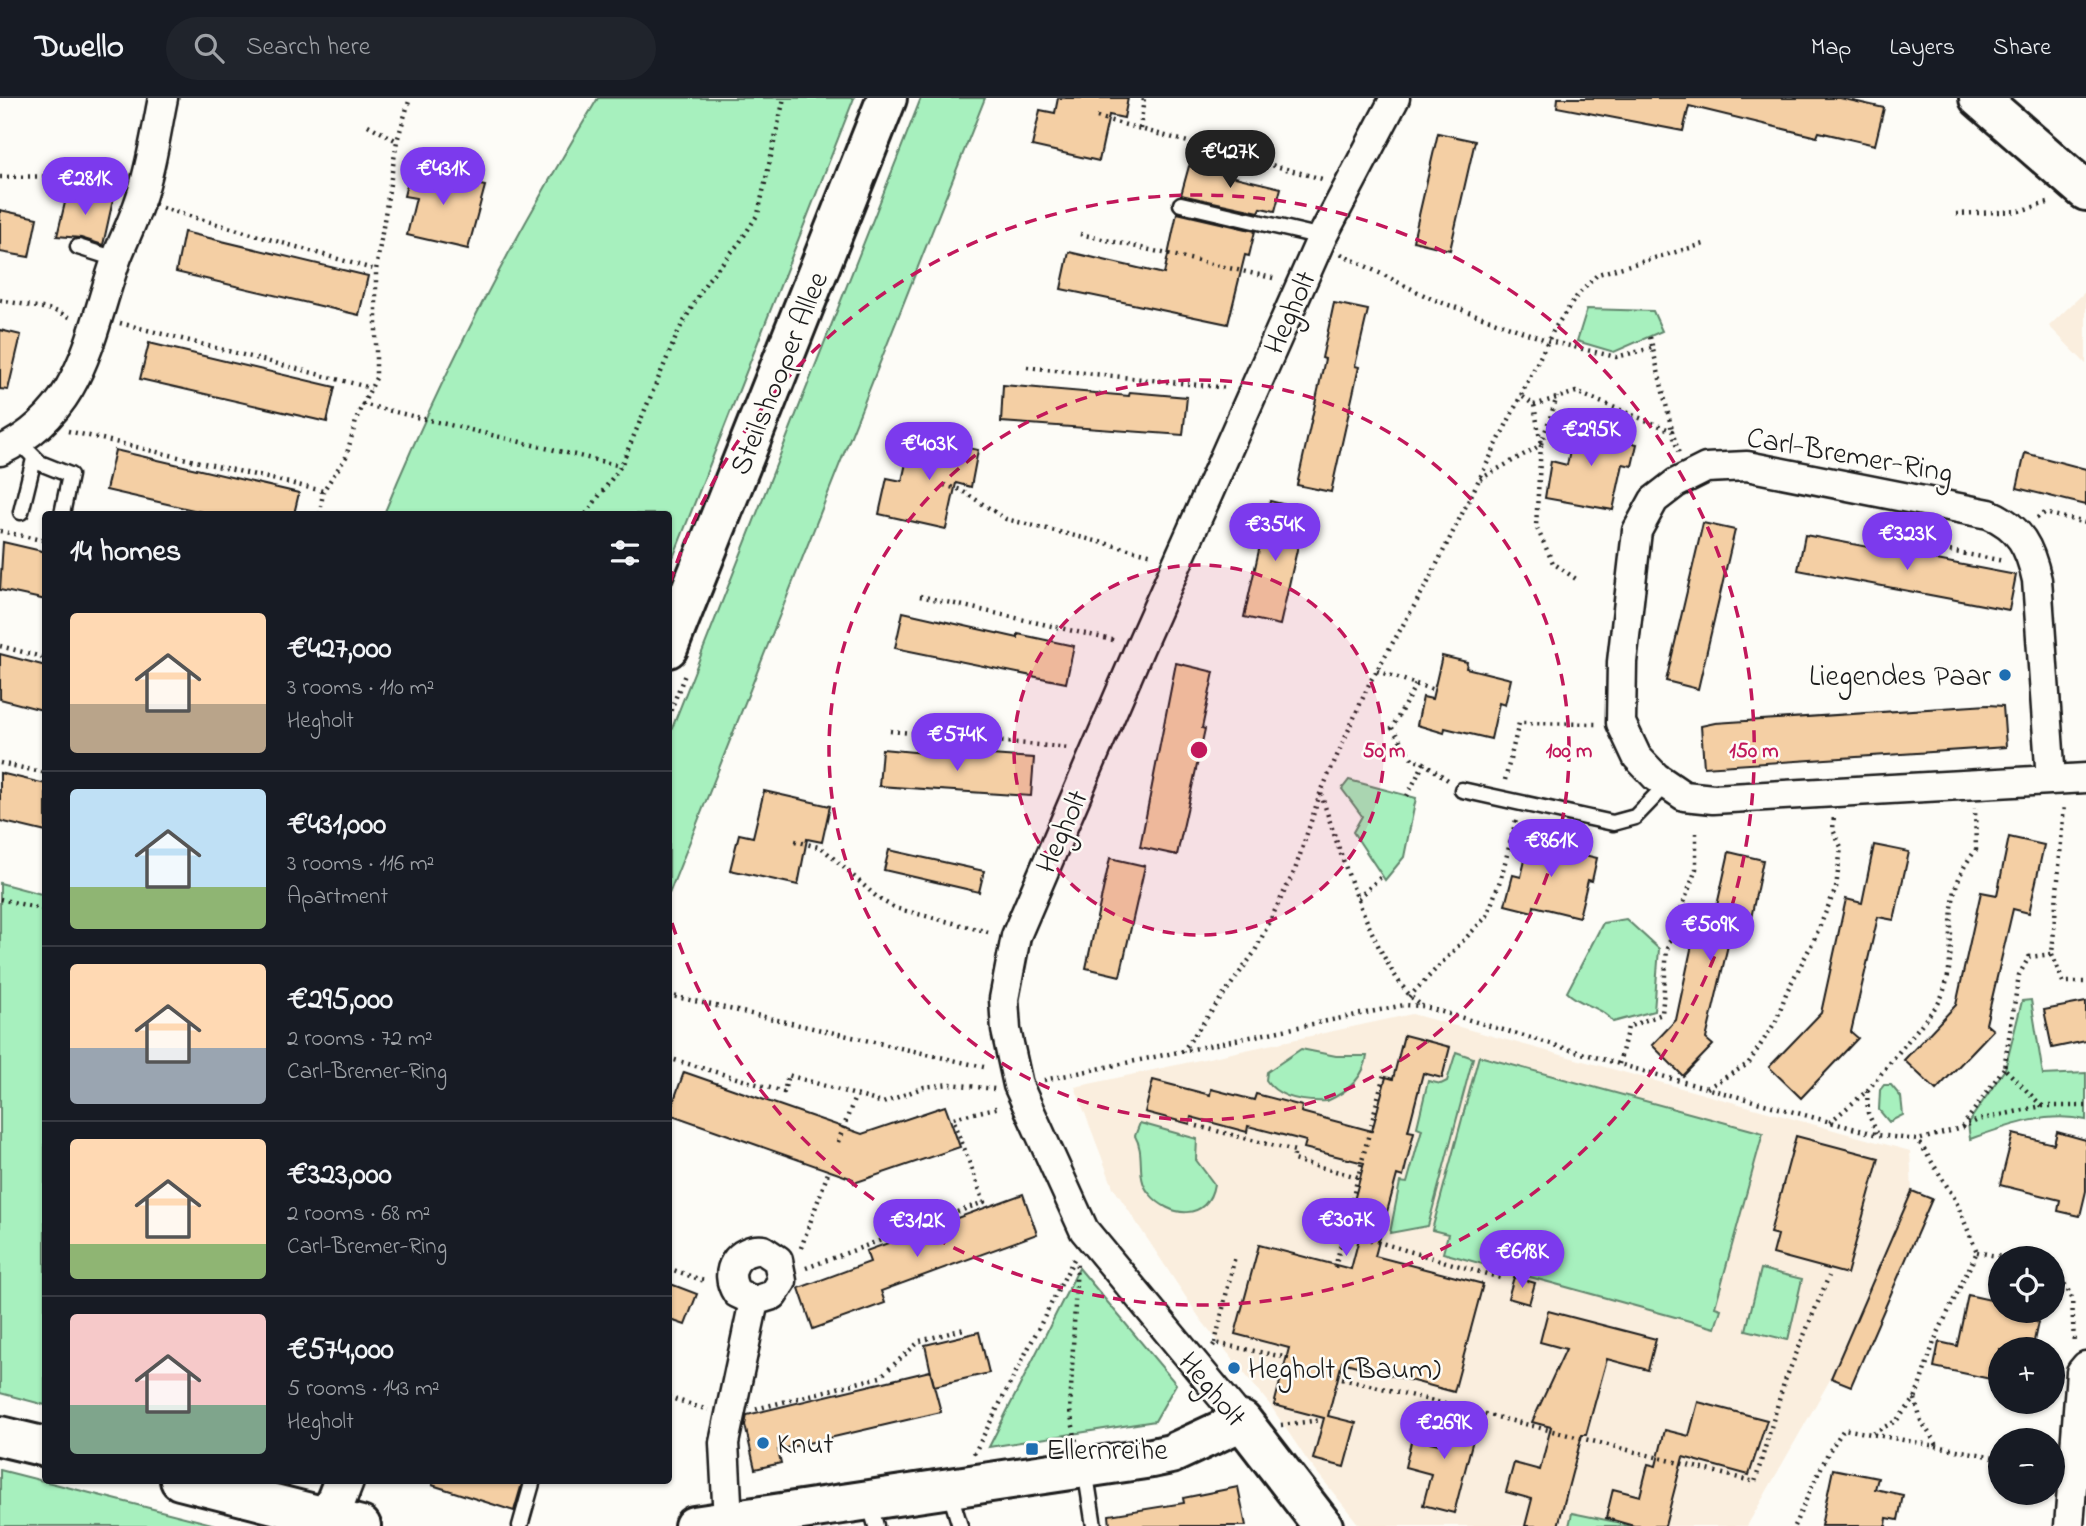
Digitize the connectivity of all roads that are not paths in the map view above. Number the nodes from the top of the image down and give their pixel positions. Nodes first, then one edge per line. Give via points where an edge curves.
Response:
1 (163, 98) edge
2 (887, 98) edge
3 (1395, 98) edge
4 (1979, 98) edge
5 (2086, 191) edge
6 (1181, 204) dead end
7 (1329, 245) junction
8 (78, 247) dead end
9 (116, 259) junction
10 (18, 451) edge
11 (63, 511) edge
12 (21, 512) dead end
13 (672, 638) edge
14 (2067, 779) edge
15 (1666, 785) junction
16 (1462, 790) road end
17 (745, 1297) junction
18 (2084, 1369) edge
19 (1258, 1425) junction
20 (0, 1436) edge
21 (42, 1446) edge
22 (1081, 1457) junction
23 (197, 1484) edge
24 (343, 1484) edge
25 (532, 1484) edge
26 (949, 1489) junction
27 (282, 1504) edge
28 (872, 1513) edge
29 (789, 1520) edge
30 (338, 1523) edge
31 (711, 1524) edge
32 (520, 1526) edge
33 (960, 1526) edge
34 (1094, 1526) edge
35 (1323, 1526) edge
36 (2069, 1526) edge

1 - 9 street via 140,201
2 - 13 street, Steilshooper Allee
3 - 7 street, Hegholt
4 - 5 street
6 - 7 lane
7 - 19 street, Hegholt via 1016,936 1004,999 1018,1085 1084,1230
8 - 9 lane
9 - 10 street via 85,359 67,394
10 - 11 lane via 70,475
10 - 12 lane
14 - 15 street, Carl-Bremer-Ring via 1703,799 1685,796
14 - 15 street, Carl-Bremer-Ring via 2032,556 2017,531 1989,514 1747,466 1706,468 1685,478 1654,500 1637,531 1622,662 1621,723 1637,757
15 - 16 lane via 1635,817 1621,822
17 - 17 street via 773,1295 779,1289 783,1272 769,1252 747,1251 732,1265 731,1281
17 - 31 street via 723,1470
18 - 36 street
19 - 22 street via 1171,1454
19 - 35 street, Hegholt
20 - 21 street
22 - 26 street
22 - 34 lane
23 - 27 street
24 - 30 street
25 - 32 lane
26 - 28 street
26 - 33 lane
27 - 30 street
28 - 29 street
29 - 31 street

